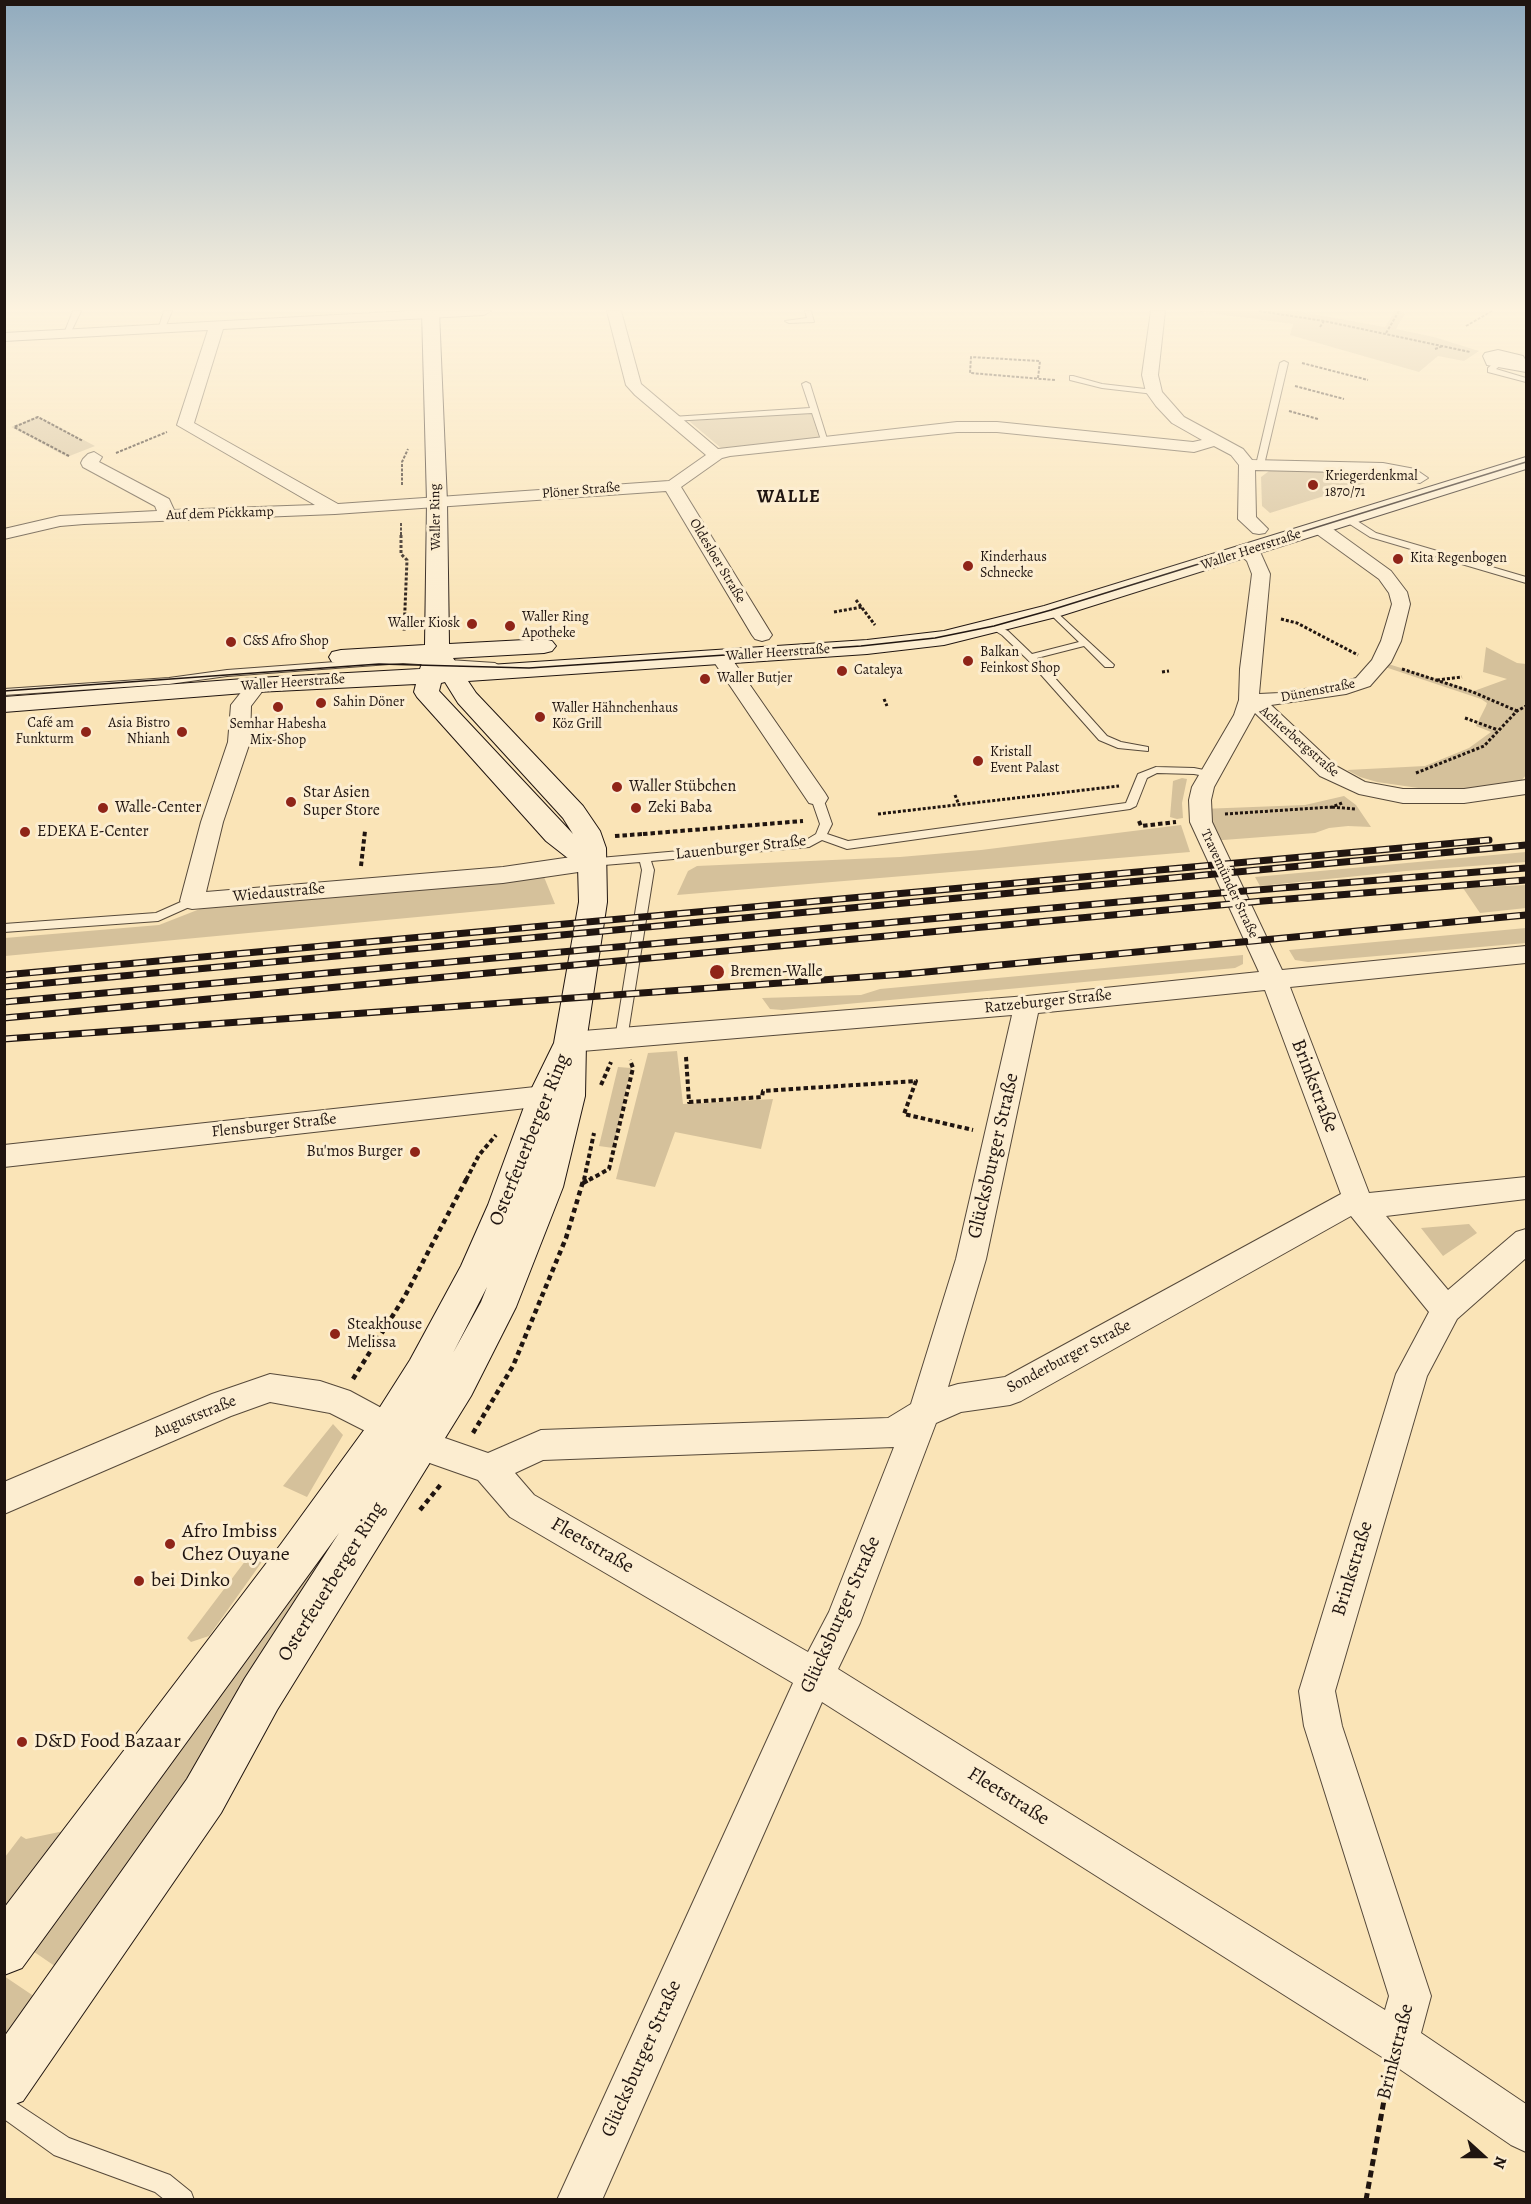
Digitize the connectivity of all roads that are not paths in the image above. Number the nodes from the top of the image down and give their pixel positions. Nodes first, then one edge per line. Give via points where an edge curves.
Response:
1 (189, 414) edge
2 (433, 414) edge
3 (666, 414) edge
4 (754, 414) edge
5 (816, 414) edge
6 (1172, 414) edge
7 (1272, 414) edge
8 (672, 419) junction
9 (825, 440) junction
10 (1218, 441) junction
11 (716, 455) junction
12 (98, 459) road end
13 (1525, 461) edge
14 (1253, 465) junction
15 (1420, 478) junction
16 (672, 486) junction
17 (436, 502) junction
18 (335, 509) junction
19 (167, 516) junction
20 (1348, 519) junction
21 (1320, 528) junction
22 (1259, 529) junction
23 (4, 534) edge
24 (1246, 552) junction
25 (1527, 580) edge
26 (1052, 611) junction
27 (994, 627) junction
28 (762, 635) junction
29 (1085, 643) junction
30 (720, 656) junction
31 (1030, 657) junction
32 (440, 665) junction
33 (1109, 665) dead end
34 (4, 683) edge
35 (257, 685) junction
36 (4, 692) edge
37 (1249, 700) junction
38 (4, 705) edge
39 (1144, 749) dead end
40 (1210, 774) junction
41 (1527, 787) edge
42 (817, 798) joint
43 (821, 836) junction
44 (645, 858) junction
45 (592, 862) junction
46 (192, 901) junction
47 (4, 928) edge
48 (1527, 954) edge
49 (1274, 978) junction
50 (1027, 1005) junction
51 (621, 1039) junction
52 (570, 1042) junction
53 (528, 1098) junction
54 (4, 1156) edge
55 (1527, 1188) edge
56 (1358, 1203) junction
57 (1527, 1241) edge
58 (1446, 1310) junction
59 (924, 1413) junction
60 (404, 1436) junction
61 (489, 1469) junction
62 (4, 1498) edge
63 (815, 1676) junction
64 (4, 1950) edge
65 (1397, 2042) junction
66 (4, 2082) edge
67 (4, 2106) edge
68 (1527, 2130) edge
69 (183, 2199) edge
70 (579, 2199) edge

1 - 18 street via 185,425
2 - 17 main road, Waller Ring
3 - 8 street
4 - 8 lane
5 - 9 lane
6 - 10 street
7 - 14 lane
8 - 11 street
9 - 10 street via 957,427 997,427 1194,447
9 - 11 street
10 - 14 street
11 - 16 street
12 - 19 street via 163,503
13 - 15 main road, Waller Heerstraße
13 - 20 main road, Waller Heerstraße
13 - 32 lane via 1048,608 942,634 861,643 509,665
14 - 15 street via 1383,468
14 - 22 street via 1247,519
15 - 22 main road, Waller Heerstraße
16 - 17 street, Plöner Straße
16 - 28 street, Oldesloer Straße
17 - 18 street, Auf dem Pickkamp
17 - 32 main road, Waller Ring
18 - 19 street, Auf dem Pickkamp
19 - 23 street, Auf dem Pickkamp via 60,521
20 - 21 main road, Waller Heerstraße
20 - 25 lane via 1373,535
21 - 24 main road, Waller Heerstraße
21 - 37 street, Dünenstraße via 1385,575 1398,592 1401,604 1391,642 1381,662 1363,682 1280,699
22 - 28 main road, Waller Heerstraße via 957,619 880,630
24 - 26 main road, Waller Heerstraße
24 - 37 street, Travemünder Straße via 1255,558 1261,574
26 - 27 main road, Waller Heerstraße
26 - 29 lane
27 - 30 main road, Waller Heerstraße via 898,644
27 - 31 lane
28 - 32 main road, Waller Heerstraße
29 - 31 lane
29 - 33 lane
30 - 32 main road, Waller Heerstraße via 500,672
30 - 42 street, Lauenburger Straße
31 - 39 lane via 1103,738
32 - 34 main road, Waller Heerstraße via 403,653
32 - 35 main road, Waller Heerstraße
32 - 36 lane via 403,660
32 - 45 main road via 573,812 590,839
35 - 38 main road, Waller Heerstraße
35 - 46 street via 241,705 239,742 212,822
37 - 40 street, Travemünder Straße
37 - 41 street, Achterbergstraße via 1271,715 1328,771 1359,787 1403,796 1464,795
40 - 43 lane via 1156,770 1142,776 1130,806 847,845
40 - 49 street, Travemünder Straße via 1200,800 1200,818
42 - 43 lane, Lauenburger Straße via 826,824
43 - 44 lane, Lauenburger Straße via 809,843
44 - 45 lane, Lauenburger Straße
44 - 51 lane via 648,870
45 - 46 street, Wiedaustraße via 485,876
45 - 52 main road, Osterfeuerberger Ring via 593,902
46 - 47 lane via 158,916
48 - 49 street, Ratzeburger Straße
49 - 50 street, Ratzeburger Straße
49 - 56 street, Brinkstraße
50 - 51 street, Ratzeburger Straße
50 - 59 street, Glücksburger Straße via 971,1259
51 - 52 street, Ratzeburger Straße
52 - 53 main road, Osterfeuerberger Ring
52 - 60 main road, Osterfeuerberger Ring via 569,1096 546,1187 507,1283 476,1349
53 - 54 street, Flensburger Straße
53 - 60 main road, Osterfeuerberger Ring via 515,1184 476,1272 424,1372
55 - 56 street, Sonderburger Straße via 1375,1206
56 - 58 street, Brinkstraße
56 - 59 street, Sonderburger Straße via 1344,1205 1010,1391 958,1398
57 - 58 street
58 - 65 street, Brinkstraße via 1412,1374 1317,1691 1323,1726 1410,1996
59 - 61 street, Sonderburger Straße via 893,1433 541,1445
59 - 63 street, Glücksburger Straße via 842,1623
60 - 61 street
60 - 62 street, Auguststraße via 339,1401 270,1388 223,1404
60 - 64 main road, Osterfeuerberger Ring via 296,1559
60 - 66 main road, Osterfeuerberger Ring via 204,1796
61 - 63 street, Fleetstraße via 522,1506
63 - 65 street, Fleetstraße
63 - 70 street, Glücksburger Straße
65 - 68 street, Fleetstraße
67 - 69 lane via 62,2147 162,2183

